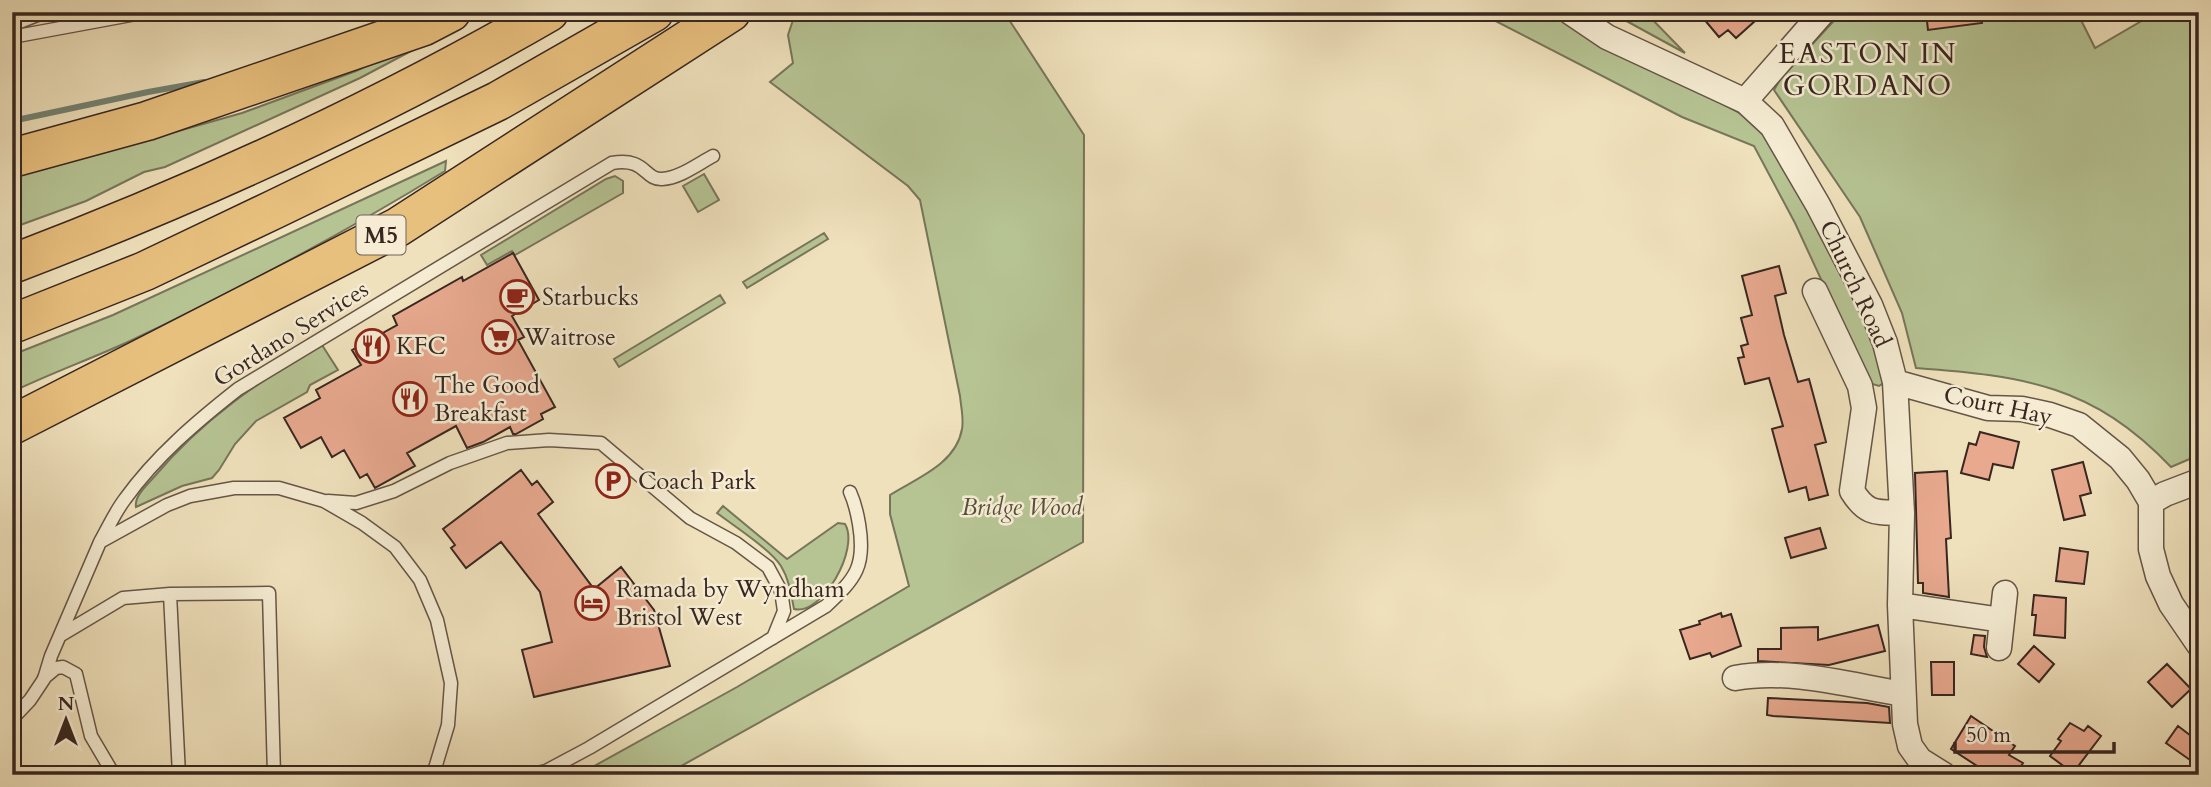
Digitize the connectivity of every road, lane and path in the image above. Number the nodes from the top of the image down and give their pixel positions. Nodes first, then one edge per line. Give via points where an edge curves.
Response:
1 (45, 12) edge
2 (147, 12) edge
3 (451, 12) edge
4 (549, 12) edge
5 (654, 12) edge
6 (731, 12) edge
7 (1823, 12) edge
8 (1571, 13) edge
9 (12, 25) edge
10 (12, 37) edge
11 (1745, 101) junction
12 (713, 156) dead end
13 (12, 158) edge
14 (12, 264) edge
15 (1814, 302) dead end
16 (12, 324) edge
17 (1895, 382) junction
18 (12, 425) edge
19 (2199, 481) edge
20 (849, 492) dead end
21 (324, 501) junction
22 (2151, 502) junction
23 (1902, 513) junction
24 (100, 542) junction
25 (2005, 593) dead end
26 (170, 594) junction
27 (1900, 605) junction
28 (2002, 620) junction
29 (60, 635) junction
30 (774, 638) junction
31 (2199, 645) edge
32 (1998, 648) dead end
33 (1735, 678) dead end
34 (44, 679) junction
35 (1903, 694) junction
36 (12, 719) edge
37 (542, 773) edge
38 (114, 775) edge
39 (179, 775) edge
40 (274, 775) edge
41 (433, 775) edge
42 (527, 775) edge
43 (1944, 775) edge

1 - 9 lane
2 - 10 lane
3 - 13 highway via 424,26 147,121
4 - 14 highway via 408,88 246,166
5 - 16 highway via 498,101 145,271
6 - 18 highway, M5 via 398,226
7 - 11 street
8 - 11 street, Church Road via 1607,37
11 - 17 street, Church Road via 1772,127 1818,205 1870,305
12 - 24 lane, Gordano Services via 660,179 627,161 612,163 238,389 159,459 124,500
15 - 23 street via 1860,386 1864,408 1852,491 1870,510
17 - 22 street, Court Hay via 1988,408 2022,409 2079,425 2120,458
17 - 23 street, Church Road
19 - 22 street
20 - 30 lane via 863,550 848,585 826,606
21 - 24 lane via 279,488 201,494 167,505
21 - 30 lane via 356,503 394,491 450,463 507,443 601,443 690,519 736,543 768,567 781,591 784,611
21 - 41 lane via 395,547 420,580 437,620 448,664 451,704 444,746
22 - 31 street via 2151,549 2158,576
23 - 27 street, Church Road
24 - 29 lane, Gordano Services
25 - 28 street
26 - 29 lane via 123,597
26 - 39 lane
26 - 40 lane via 270,593
27 - 28 street
27 - 35 street, Church Road
28 - 32 street
29 - 34 lane, Gordano Services
30 - 37 lane
33 - 35 street via 1785,674
34 - 36 lane, Gordano Services
34 - 38 lane via 56,668 76,674 91,736
35 - 43 street, Church Road via 1910,746 1920,760
37 - 42 lane

